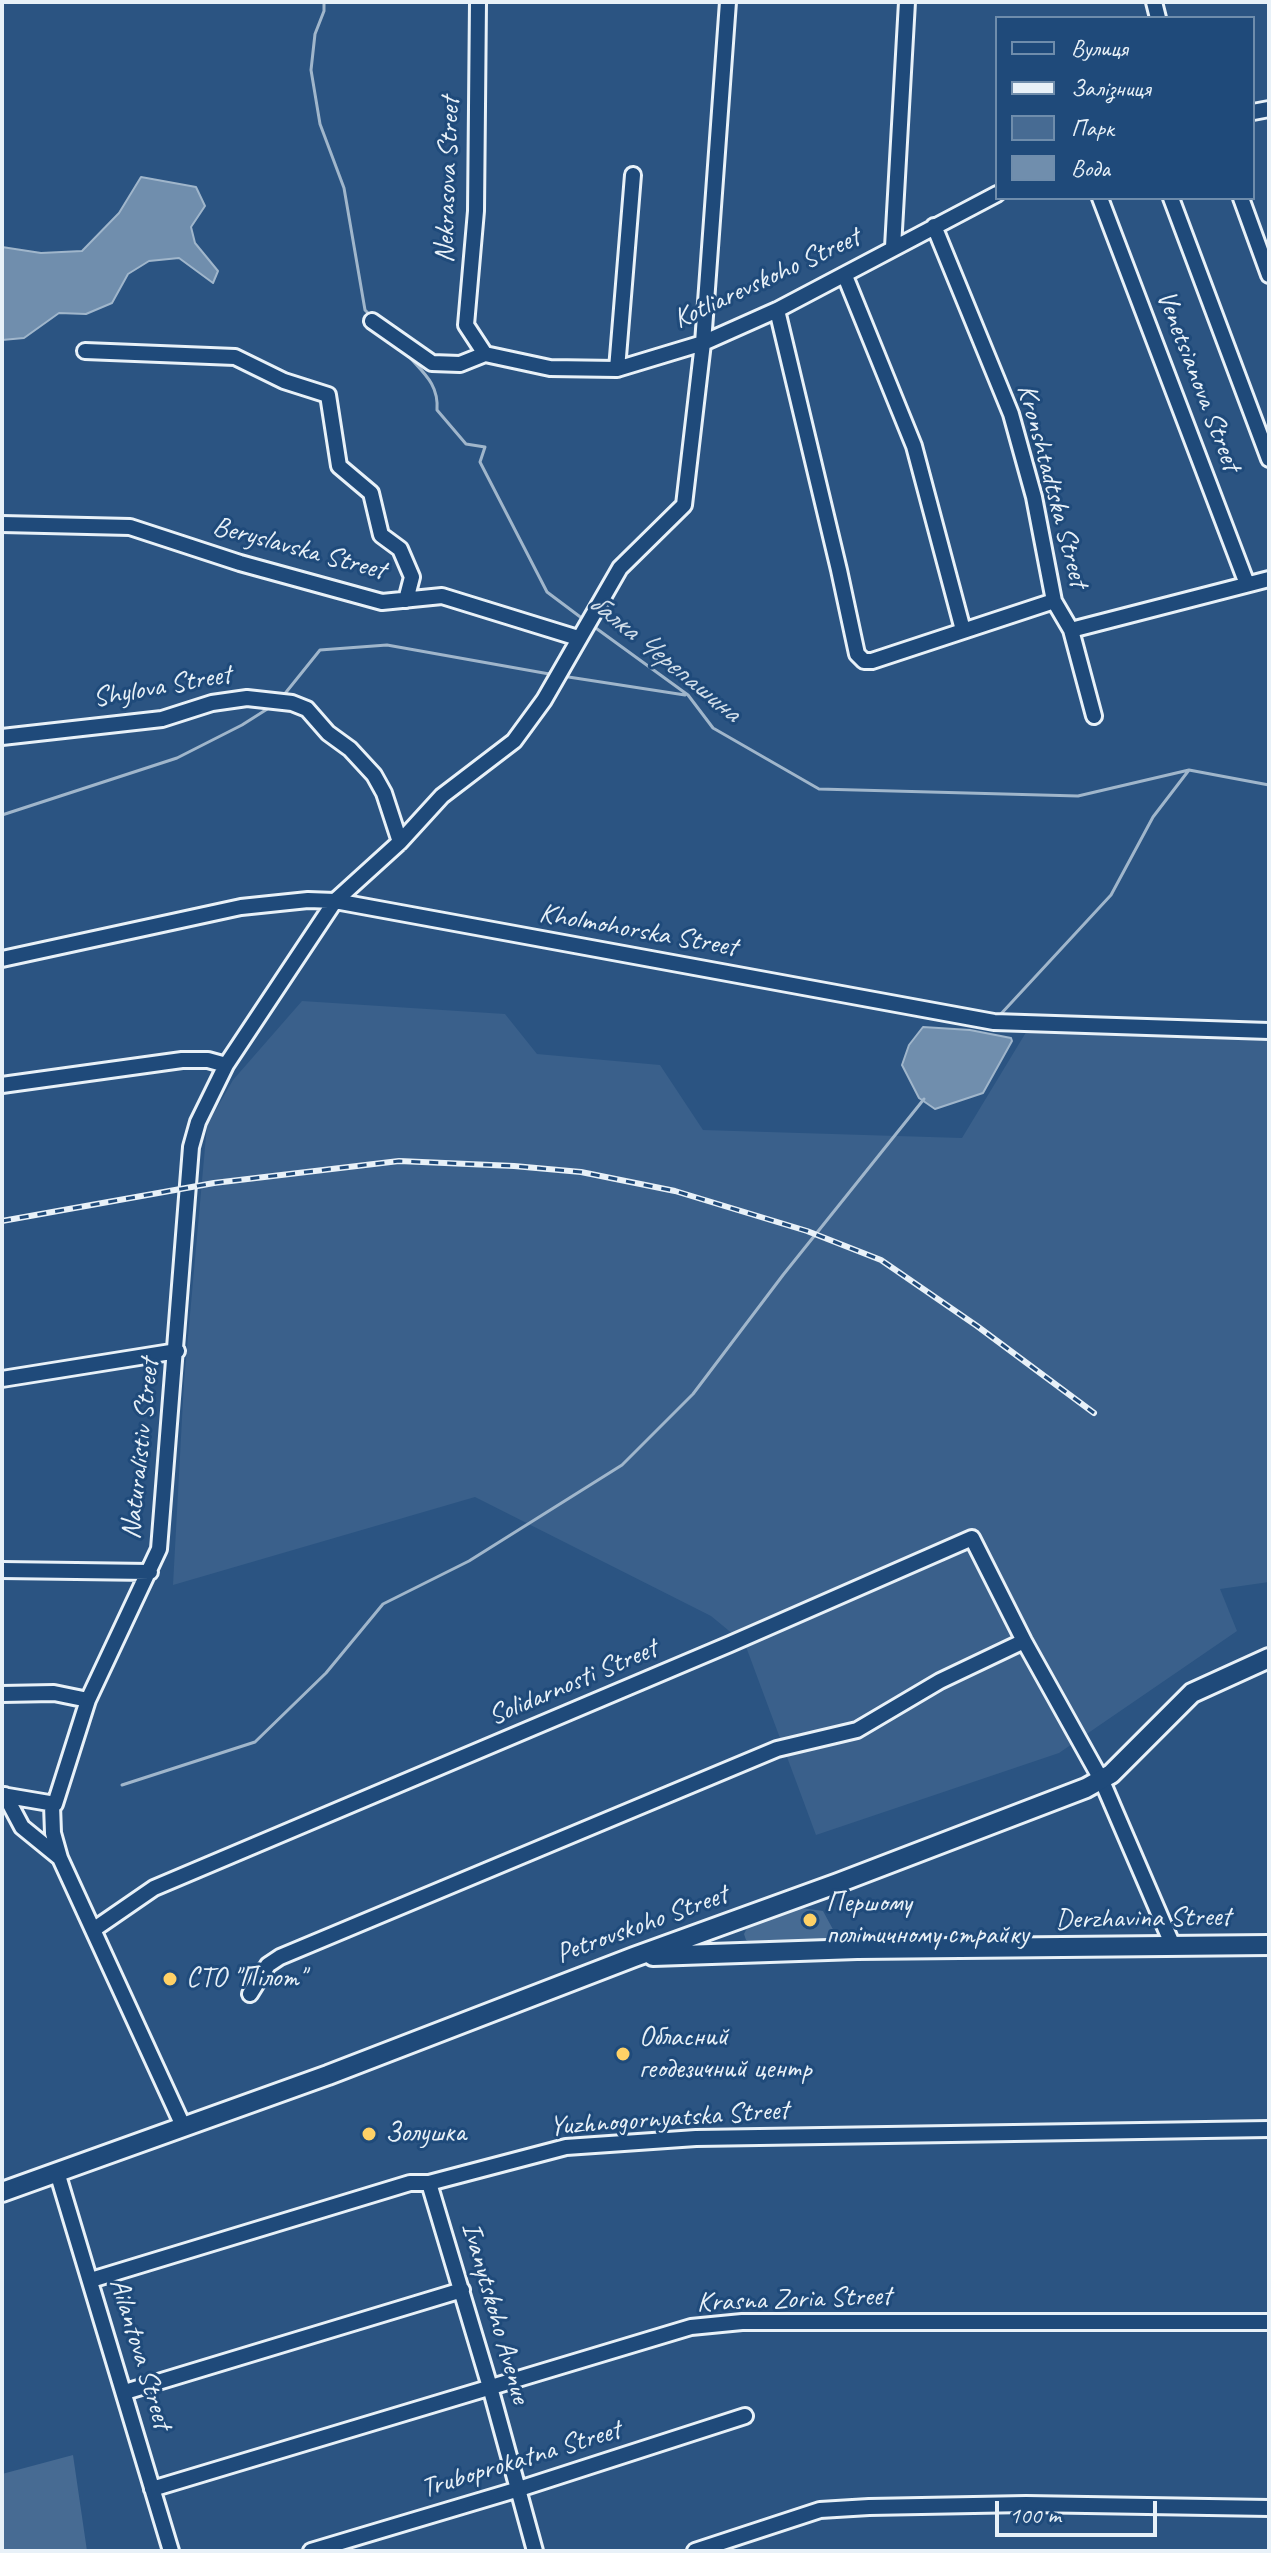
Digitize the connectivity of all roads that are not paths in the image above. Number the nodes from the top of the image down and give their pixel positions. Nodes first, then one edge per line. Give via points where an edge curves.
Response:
1 (478, 2) edge
2 (728, 2) edge
3 (907, 2) edge
4 (633, 175) dead end
5 (995, 195) edge
6 (1101, 200) edge
7 (1172, 200) edge
8 (1242, 200) edge
9 (934, 226) junction
10 (893, 247) junction
11 (1269, 275) edge
12 (845, 276) junction
13 (777, 310) junction
14 (372, 321) dead end
15 (703, 343) junction
16 (85, 351) dead end
17 (485, 354) junction
18 (617, 369) junction
19 (1269, 459) edge
20 (2, 524) edge
21 (1269, 579) edge
22 (1247, 584) junction
23 (406, 600) junction
24 (1054, 601) junction
25 (963, 630) junction
26 (1071, 630) junction
27 (578, 638) junction
28 (1094, 716) dead end
29 (2, 737) edge
30 (400, 842) junction
31 (335, 901) junction
32 (2, 959) edge
33 (1269, 1031) edge
34 (226, 1065) junction
35 (2, 1085) edge
36 (177, 1351) junction
37 (2, 1379) edge
38 (2, 1570) edge
39 (150, 1572) junction
40 (1024, 1641) junction
41 (1269, 1658) edge
42 (2, 1694) edge
43 (88, 1700) junction
44 (1102, 1781) junction
45 (3, 1795) edge
46 (55, 1804) junction
47 (60, 1858) junction
48 (93, 1930) junction
49 (1269, 1945) edge
50 (1173, 1946) junction
51 (634, 1957) junction
52 (250, 1994) dead end
53 (184, 2128) junction
54 (1269, 2129) edge
55 (57, 2172) junction
56 (429, 2183) junction
57 (2, 2192) edge
58 (91, 2280) junction
59 (462, 2290) junction
60 (1269, 2322) edge
61 (490, 2387) junction
62 (125, 2392) junction
63 (745, 2416) dead end
64 (152, 2489) junction
65 (519, 2489) junction
66 (1269, 2508) edge
67 (171, 2551) edge
68 (311, 2551) edge
69 (535, 2551) edge
70 (695, 2551) edge

1 - 17 street, Nekrasova Street via 476,211 466,325
2 - 15 street, Naturalistiv Street
3 - 10 street
4 - 18 street
5 - 9 street, Kotliarevskoho Street
6 - 22 street, Venetsianova Street
7 - 19 street, Venetsianova Street
8 - 11 street
9 - 10 street, Kotliarevskoho Street
9 - 24 street, Kronshtadtska Street via 1011,414
10 - 12 street, Kotliarevskoho Street
12 - 13 street, Kotliarevskoho Street
12 - 25 street via 914,446
13 - 15 street, Kotliarevskoho Street
13 - 25 street via 857,654 872,661
14 - 17 street, Kotliarevskoho Street via 432,363 460,364
15 - 18 street, Kotliarevskoho Street
15 - 27 street, Naturalistiv Street via 684,505 620,568
16 - 23 street via 235,357 328,395 339,466 371,493 381,535 400,549 412,577
17 - 18 street, Kotliarevskoho Street via 550,368
20 - 23 street, Beryslavska Street via 130,527 382,602
21 - 22 street
22 - 26 street
23 - 27 street, Beryslavska Street via 442,596
24 - 25 street
24 - 26 street, Kronshtadtska Street
26 - 28 street, Kronshtadtska Street
27 - 30 street, Naturalistiv Street via 514,741 442,796
29 - 30 street, Shylova Street via 162,719 247,698 292,703 307,709 374,775
30 - 31 street, Naturalistiv Street
31 - 32 street, Kholmohorska Street via 241,907
31 - 33 street, Kholmohorska Street via 994,1022
31 - 34 street, Naturalistiv Street
34 - 35 street via 182,1060
34 - 36 street, Naturalistiv Street via 191,1147
36 - 37 street
36 - 39 street, Naturalistiv Street via 159,1549
38 - 39 street
39 - 43 street, Naturalistiv Street
40 - 44 street, Solidarnosti Street
40 - 48 street, Solidarnosti Street via 972,1538 154,1888
40 - 52 street via 940,1681 857,1730 777,1749 280,1957 268,1965
41 - 44 main road, Petrovskoho Street via 1192,1693
42 - 43 street via 54,1693
43 - 46 street, Naturalistiv Street
44 - 50 street, Solidarnosti Street
44 - 51 main road, Petrovskoho Street
45 - 46 street
45 - 47 street via 22,1827
46 - 47 street, Naturalistiv Street via 53,1833
47 - 48 street, Naturalistiv Street
48 - 53 street, Naturalistiv Street
49 - 50 main road, Derzhavina Street
50 - 51 main road, Derzhavina Street
51 - 53 main road, Petrovskoho Street
53 - 55 main road, Petrovskoho Street
54 - 56 street, Yuzhnogornyatska Street via 696,2138 566,2147
55 - 57 main road, Petrovskoho Street
55 - 58 street, Ailantova Street
56 - 58 street, Yuzhnogornyatska Street via 410,2183
56 - 59 street, Ivanytskoho Avenue
58 - 62 street, Ailantova Street
59 - 61 street, Ivanytskoho Avenue
59 - 62 street
60 - 61 street, Krasna Zoria Street via 742,2322 691,2327
61 - 64 street, Krasna Zoria Street
61 - 65 street, Ivanytskoho Avenue
62 - 64 street, Ailantova Street
63 - 65 street, Truboprokatna Street
64 - 67 street, Ailantova Street
65 - 68 street, Truboprokatna Street
65 - 69 street, Ivanytskoho Avenue
66 - 70 street via 1026,2504 820,2510

